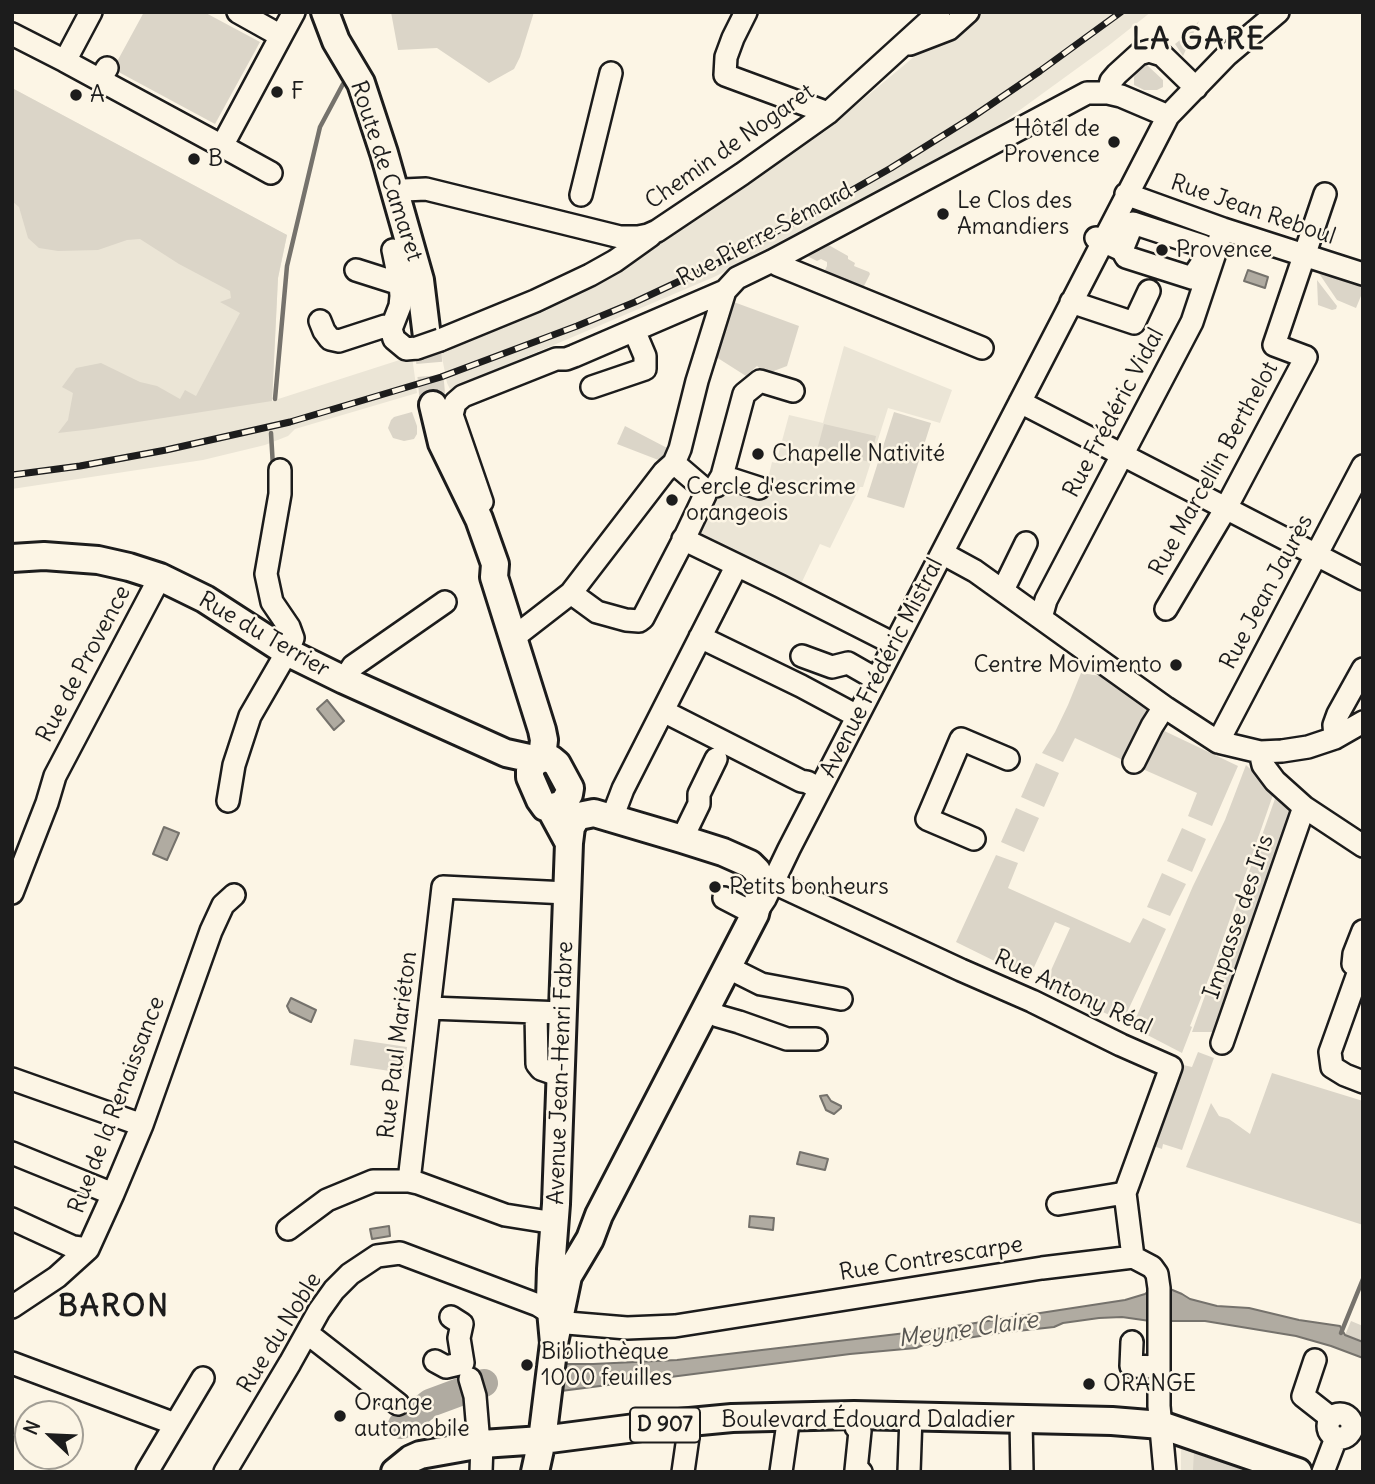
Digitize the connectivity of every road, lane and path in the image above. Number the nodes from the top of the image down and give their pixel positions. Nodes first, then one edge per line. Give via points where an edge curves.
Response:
1 (91, 12) edge
2 (238, 12) edge
3 (294, 12) edge
4 (325, 12) edge
5 (746, 12) edge
6 (939, 12) edge
7 (968, 12) edge
8 (1278, 12) edge
9 (12, 34) edge
10 (281, 36) junction
11 (898, 48) junction
12 (65, 61) junction
13 (611, 73) dead end
14 (1196, 88) junction
15 (1108, 93) junction
16 (828, 113) junction
17 (1167, 116) junction
18 (222, 146) junction
19 (271, 173) dead end
20 (396, 192) junction
21 (1126, 194) junction
22 (1325, 194) dead end
23 (581, 195) dead end
24 (1223, 229) junction
25 (657, 231) junction
26 (1099, 239) junction
27 (393, 250) dead end
28 (1122, 250) junction
29 (1304, 256) junction
30 (772, 261) junction
31 (1206, 265) junction
32 (356, 270) dead end
33 (1363, 275) edge
34 (400, 284) junction
35 (725, 291) junction
36 (1149, 291) dead end
37 (1071, 302) junction
38 (320, 321) dead end
39 (391, 329) junction
40 (634, 330) junction
41 (428, 342) junction
42 (982, 348) dead end
43 (593, 387) dead end
44 (793, 390) dead end
45 (1020, 402) junction
46 (433, 405) tunnel mouth
47 (1122, 455) junction
48 (674, 463) junction
49 (1363, 466) edge
50 (280, 470) dead end
51 (722, 476) junction
52 (759, 488) dead end
53 (705, 492) junction
54 (1226, 508) junction
55 (474, 520) junction
56 (683, 539) junction
57 (1026, 544) dead end
58 (942, 552) junction
59 (1316, 555) junction
60 (12, 558) edge
61 (737, 565) junction
62 (160, 577) junction
63 (1363, 579) edge
64 (1003, 590) junction
65 (571, 593) junction
66 (445, 602) dead end
67 (1166, 610) dead end
68 (1041, 618) junction
69 (518, 635) junction
70 (700, 637) junction
71 (894, 645) junction
72 (287, 652) junction
73 (802, 656) dead end
74 (1363, 669) edge
75 (344, 680) junction
76 (877, 680) junction
77 (1167, 708) junction
78 (663, 711) junction
79 (858, 716) junction
80 (1363, 722) edge
81 (1335, 738) junction
82 (1218, 742) junction
83 (1260, 751) junction
84 (716, 759) dead end
85 (1008, 759) dead end
86 (1133, 762) dead end
87 (542, 765) junction
88 (570, 788) junction
89 (820, 789) junction
90 (228, 801) dead end
91 (1304, 807) junction
92 (550, 808) junction
93 (603, 815) junction
94 (682, 839) junction
95 (974, 839) dead end
96 (569, 843) junction
97 (1363, 846) edge
98 (789, 849) junction
99 (20, 852) edge
100 (750, 864) junction
101 (774, 883) junction
102 (12, 893) edge
103 (567, 893) junction
104 (234, 895) dead end
105 (724, 898) dead end
106 (755, 914) junction
107 (1363, 930) edge
108 (727, 967) junction
109 (1361, 968) edge
110 (841, 999) dead end
111 (706, 1008) junction
112 (536, 1012) junction
113 (563, 1013) junction
114 (434, 1015) junction
115 (816, 1039) dead end
116 (1222, 1043) dead end
117 (561, 1076) junction
118 (12, 1079) edge
119 (1363, 1082) edge
120 (142, 1125) junction
121 (13, 1155) edge
122 (409, 1181) junction
123 (1125, 1193) junction
124 (113, 1194) junction
125 (1058, 1204) dead end
126 (555, 1214) junction
127 (12, 1219) edge
128 (597, 1220) junction
129 (288, 1229) dead end
130 (88, 1249) junction
131 (1133, 1257) junction
132 (12, 1307) edge
133 (451, 1317) dead end
134 (307, 1333) junction
135 (554, 1333) junction
136 (1132, 1342) dead end
137 (1315, 1360) dead end
138 (435, 1361) dead end
139 (12, 1363) edge
140 (1159, 1367) junction
141 (203, 1378) dead end
142 (473, 1387) dead end
143 (398, 1404) dead end
144 (854, 1415) junction
145 (789, 1416) junction
146 (912, 1416) junction
147 (1021, 1419) junction
148 (690, 1423) junction
149 (175, 1424) junction
150 (1161, 1425) junction
151 (542, 1440) junction
152 (482, 1444) junction
153 (234, 1468) edge
154 (147, 1472) edge
155 (395, 1472) edge
156 (481, 1472) edge
157 (535, 1472) edge
158 (683, 1472) edge
159 (781, 1472) edge
160 (861, 1472) edge
161 (909, 1472) edge
162 (1022, 1472) edge
163 (1165, 1472) edge
164 (1298, 1472) edge
165 (1323, 1472) edge

1 - 12 street
2 - 10 street
3 - 10 street
4 - 20 main road, Route de Camaret via 368,100
5 - 16 street via 726,57 725,75
6 - 11 street, Chemin de Nogaret
7 - 11 street via 949,29
8 - 14 street, Avenue Frédéric Mistral via 1234,48
9 - 12 street
10 - 18 street
11 - 16 street, Chemin de Nogaret
12 - 18 street via 103,74
13 - 23 street
14 - 15 street via 1162,55 1149,51 1117,74
14 - 17 street, Avenue Frédéric Mistral
15 - 17 street
15 - 30 street, Rue Pierre Sémard via 1087,93
16 - 25 street, Chemin de Nogaret
17 - 21 street, Avenue Frédéric Mistral
18 - 19 street
20 - 25 street, Chemin de Nogaret via 426,189 620,237
20 - 41 main road, Route de Camaret via 420,280
21 - 24 street, Rue Jean Reboul
21 - 26 street, Avenue Frédéric Mistral
22 - 29 street
24 - 29 street, Rue Jean Reboul
24 - 31 street, Rue Frédéric Vidal
25 - 41 street via 590,275
26 - 28 street
26 - 37 street, Avenue Frédéric Mistral
27 - 34 street
28 - 31 street via 1126,257 1192,278
28 - 31 street via 1133,223 1203,246
29 - 33 street, Rue Jean Reboul
29 - 54 street, Rue Marcellin Berthelot via 1274,345 1306,357
30 - 35 street, Rue Pierre Sémard via 737,278
30 - 42 street
31 - 47 street, Rue Frédéric Vidal via 1192,322
32 - 34 street
34 - 39 street via 400,306
35 - 40 street, Rue Pierre Sémard
35 - 48 street
36 - 37 street via 1134,323
37 - 45 street, Avenue Frédéric Mistral
38 - 39 street via 330,339 339,341 385,326
39 - 41 street via 394,339 406,349
40 - 43 street via 645,356 645,369
40 - 55 street, Rue Pierre Sémard via 458,399 452,415 482,503
44 - 51 street via 760,382 744,394
45 - 47 street
45 - 58 street, Avenue Frédéric Mistral
46 - 55 main road via 442,443
47 - 54 street
47 - 68 street, Rue Frédéric Vidal via 1046,600
48 - 53 street
48 - 65 street
49 - 59 street, Rue Jean Jaurès
50 - 72 street via 266,574 272,602 293,638
51 - 52 street
51 - 53 street via 715,488
53 - 56 street
54 - 59 street
54 - 67 street, Rue Marcellin Berthelot
55 - 69 main road via 495,564 504,572
56 - 61 street
56 - 65 street via 639,621 597,612
57 - 64 street
58 - 64 street
58 - 71 street, Avenue Frédéric Mistral
59 - 63 street
59 - 82 street, Rue Jean Jaurès
60 - 62 main road, Rue du Terrier via 85,559
61 - 70 street
61 - 71 street
62 - 72 main road, Rue du Terrier via 205,599
62 - 99 street, Rue de Provence
64 - 68 street
65 - 69 street
66 - 75 street via 354,667
68 - 77 street
69 - 87 main road via 544,740
70 - 78 street
70 - 79 street
71 - 76 street, Avenue Frédéric Mistral
72 - 75 main road, Rue du Terrier
72 - 90 street via 250,716
73 - 76 street via 832,667 848,663
74 - 81 street via 1338,714
75 - 87 main road, Rue du Terrier
76 - 79 street, Avenue Frédéric Mistral
77 - 82 street
77 - 86 street
78 - 89 street
78 - 93 street via 623,789
79 - 89 street, Avenue Frédéric Mistral
80 - 81 street
81 - 83 street via 1308,747
82 - 83 street
83 - 91 street via 1263,765 1275,781
84 - 94 street
85 - 95 street via 961,739 927,819
87 - 88 main road
87 - 92 main road via 540,800
88 - 92 main road via 563,804
88 - 93 main road
89 - 98 street, Avenue Frédéric Mistral
91 - 97 street
91 - 116 street, Impasse des Iris
92 - 96 main road
93 - 94 main road
93 - 96 main road via 579,816
94 - 100 main road
96 - 103 main road, Avenue Jean-Henri Fabre
98 - 100 street via 773,863
98 - 101 street, Avenue Frédéric Mistral
99 - 102 street, Rue de Provence
100 - 106 main road via 761,879
101 - 106 street, Avenue Frédéric Mistral
101 - 123 street, Rue Antony Réal via 1171,1068
103 - 113 main road, Avenue Jean-Henri Fabre
103 - 114 street, Rue Paul Mariéton via 443,887
104 - 120 street, Rue de la Renaissance via 223,905 211,931
105 - 106 street
106 - 108 main road, Avenue Frédéric Mistral
107 - 109 street via 1353,964
108 - 110 street via 761,984
108 - 111 main road, Avenue Frédéric Mistral
109 - 119 street via 1330,1052 1332,1067
111 - 115 street via 787,1040
111 - 128 main road, Avenue Frédéric Mistral
112 - 113 street
112 - 114 street
112 - 117 street via 537,1064
113 - 117 main road, Avenue Jean-Henri Fabre
114 - 122 street, Rue Paul Mariéton
117 - 126 main road, Avenue Jean-Henri Fabre
118 - 120 street
120 - 124 street, Rue de la Renaissance
121 - 124 street
122 - 126 street via 505,1215
122 - 129 street via 373,1181 327,1200
123 - 125 street
123 - 131 street, Rue Antony Réal
124 - 130 street, Rue de la Renaissance
126 - 128 main road via 583,1227
126 - 135 main road, Avenue Jean-Henri Fabre via 551,1269
127 - 130 street via 73,1247
128 - 135 main road, Avenue Frédéric Mistral via 568,1276
130 - 132 street, Rue de la Renaissance via 57,1278
131 - 135 street, Rue Contrescarpe via 676,1326 567,1323
131 - 140 street via 1157,1274
133 - 138 street via 462,1324 463,1363 446,1367
134 - 135 street, Rue du Noble via 334,1290 350,1274 377,1256 400,1253 538,1305
134 - 143 street
134 - 153 street, Rue du Noble
135 - 151 main road
136 - 140 street via 1131,1366
137 - 165 street via 1303,1396 1333,1428
139 - 149 street
140 - 150 street
141 - 149 street
142 - 152 street
144 - 145 main road, Boulevard Édouard Daladier / D 907
144 - 146 main road, Boulevard Édouard Daladier / D 907
144 - 160 street via 860,1431 856,1469
145 - 148 main road, Boulevard Édouard Daladier / D 907
145 - 159 street
146 - 147 main road, Boulevard Édouard Daladier / D 907
146 - 161 street
147 - 150 main road, Boulevard Édouard Daladier / D 907
147 - 162 street
148 - 151 main road, Boulevard Édouard Daladier / D 907
148 - 158 street
149 - 154 street
150 - 163 street
150 - 164 main road, Boulevard Édouard Daladier / D 907
151 - 152 main road, Boulevard Édouard Daladier / D 907
151 - 157 main road
152 - 155 main road, Boulevard Édouard Daladier / D 907 via 420,1455
152 - 156 street

